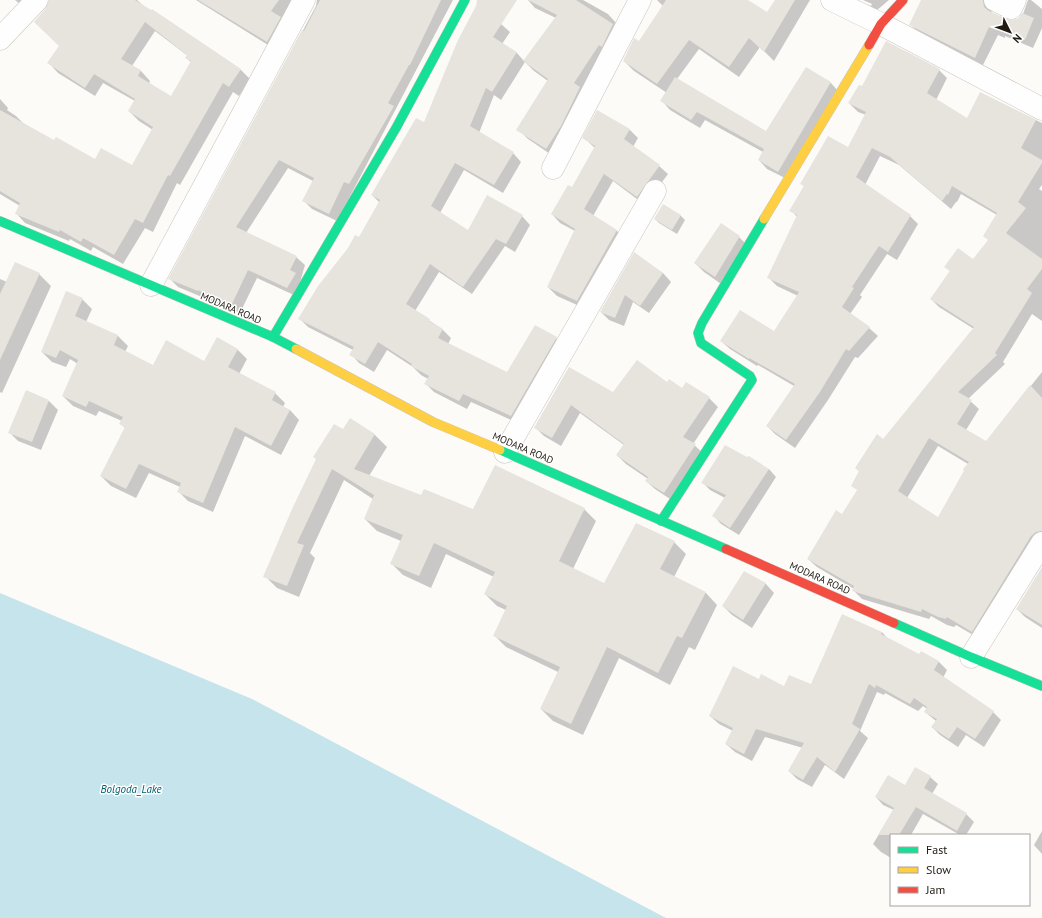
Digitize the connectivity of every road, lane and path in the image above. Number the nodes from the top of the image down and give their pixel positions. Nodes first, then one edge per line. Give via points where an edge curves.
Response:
1 (37, 0) edge
2 (304, 0) edge
3 (465, 0) edge
4 (640, 0) edge
5 (832, 0) edge
6 (903, 0) edge
7 (995, 0) edge
8 (1015, 0) edge
9 (881, 24) junction
10 (0, 39) edge
11 (1041, 106) edge
12 (553, 168) dead end
13 (655, 191) dead end
14 (0, 221) edge
15 (150, 285) junction
16 (273, 337) junction
17 (505, 452) junction
18 (661, 521) junction
19 (1042, 544) edge
20 (971, 657) junction
21 (1042, 686) edge

1 - 10 street
2 - 15 street
3 - 16 main road via 363,186
4 - 12 street
5 - 9 street
6 - 9 main road
7 - 8 street via 1011,8
9 - 11 street
9 - 18 main road via 698,331 701,343 750,376 752,380
13 - 17 street
14 - 15 main road, MODARA ROAD
15 - 16 main road, MODARA ROAD
16 - 17 main road, MODARA ROAD via 434,422
17 - 18 main road, MODARA ROAD
18 - 20 main road, MODARA ROAD
19 - 20 street
20 - 21 main road, MODARA ROAD

